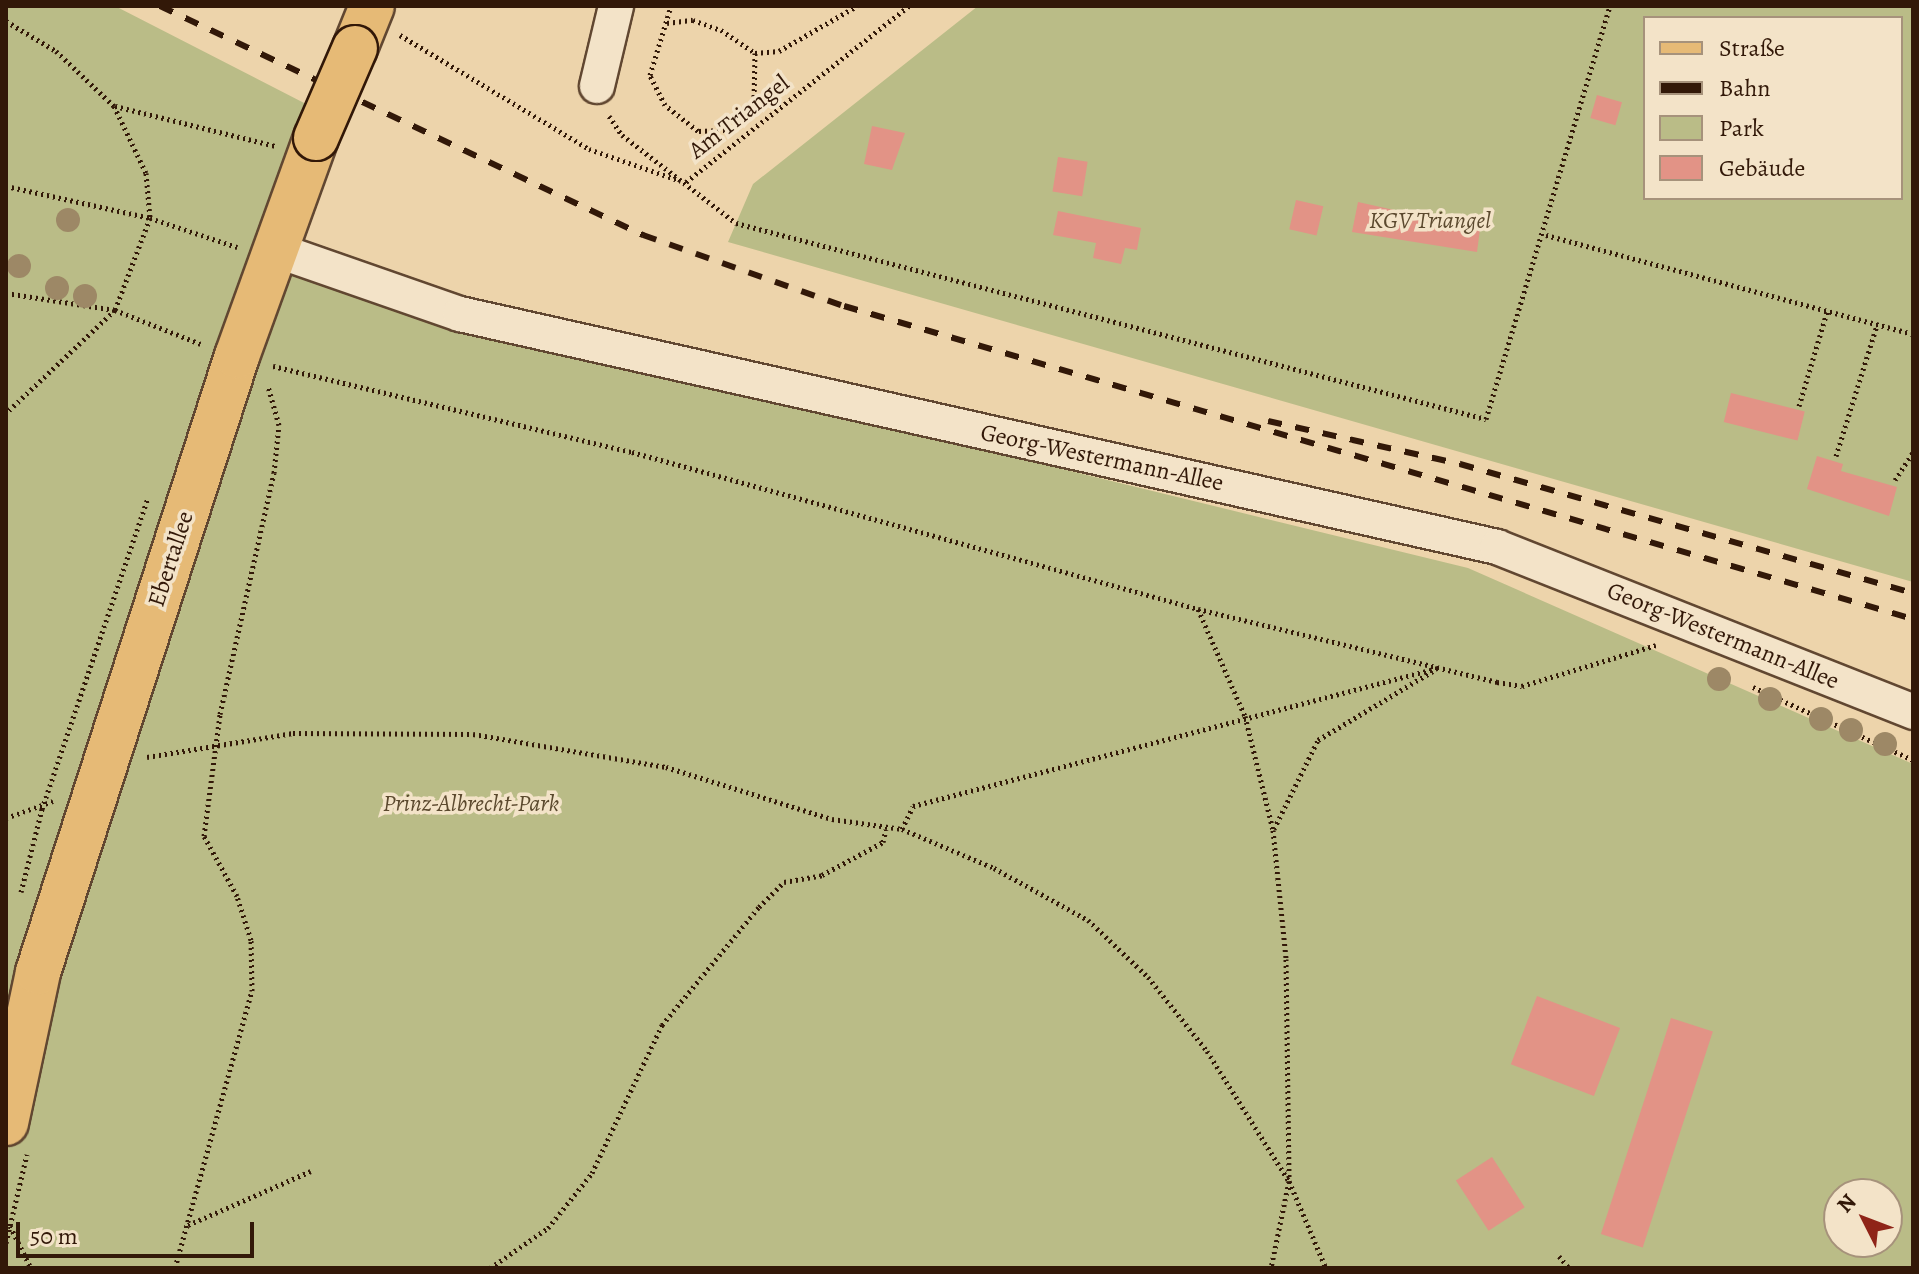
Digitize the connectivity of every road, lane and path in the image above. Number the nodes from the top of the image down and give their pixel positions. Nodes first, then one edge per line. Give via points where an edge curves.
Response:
1 (616, 6) edge
2 (671, 6) edge
3 (857, 6) edge
4 (909, 6) edge
5 (1610, 6) edge
6 (6, 21) edge
7 (365, 23) edge
8 (667, 23) junction
9 (755, 53) junction
10 (597, 86) dead end
11 (114, 106) junction
12 (619, 129) dead end
13 (296, 142) junction
14 (686, 182) junction
15 (6, 186) edge
16 (150, 218) junction
17 (1546, 235) junction
18 (258, 249) junction
19 (6, 293) edge
20 (115, 310) junction
21 (1827, 312) junction
22 (1877, 325) junction
23 (1913, 334) edge
24 (201, 344) dead end
25 (1799, 406) dead end
26 (6, 413) edge
27 (1913, 452) edge
28 (1836, 456) dead end
29 (1895, 480) dead end
30 (1198, 609) junction
31 (1666, 648) dead end
32 (1439, 668) junction
33 (1745, 684) dead end
34 (1913, 712) edge
35 (1245, 716) junction
36 (218, 749) junction
37 (141, 758) dead end
38 (1913, 760) edge
39 (6, 818) edge
40 (886, 829) junction
41 (902, 829) junction
42 (1273, 830) junction
43 (32, 848) dead end
44 (6, 1123) edge
45 (311, 1171) dead end
46 (1289, 1181) junction
47 (9, 1225) dead end
48 (187, 1225) junction
49 (1559, 1256) dead end
50 (31, 1268) edge
51 (175, 1268) edge
52 (490, 1268) edge
53 (1271, 1268) edge
54 (1326, 1268) edge
55 (1569, 1268) edge

1 - 10 street
2 - 8 path
3 - 9 path via 779,51
4 - 14 path, Am Triangel
5 - 17 path
6 - 11 path via 56,51
7 - 13 main road, Ebertallee, bridge
7 - 14 path, Am Triangel via 589,149
8 - 9 path via 721,30
8 - 9 path via 650,75 665,105 698,131 725,130 754,99
11 - 13 path
11 - 16 path via 146,173
12 - 14 path
13 - 18 main road, Ebertallee
14 - 17 path via 736,223 1486,419
15 - 16 path
16 - 18 path
16 - 20 path
17 - 21 path
18 - 34 street, Georg-Westermann-Allee via 460,314 1497,547
18 - 44 main road, Ebertallee via 38,972
19 - 20 path
20 - 24 path
20 - 26 path
21 - 22 path
21 - 25 path
22 - 23 path
22 - 28 path
27 - 29 path
30 - 32 path
30 - 35 path
30 - 36 path via 632,452 260,362 279,425 276,457
31 - 32 path via 1656,645 1522,686
32 - 35 path
32 - 42 path via 1318,740
33 - 38 path
35 - 41 path via 913,806
35 - 42 path
36 - 37 path
36 - 40 path via 293,733 473,734 666,767
36 - 48 path via 204,836 237,896 251,940 252,991
39 - 43 path via 42,809
40 - 41 path
40 - 52 path via 883,842 822,875 784,882 759,907 662,1025 592,1173 548,1228
41 - 46 path via 994,868 1088,920 1148,977 1207,1051
42 - 46 path via 1286,959
45 - 48 path
46 - 53 path
46 - 54 path
47 - 50 path
48 - 51 path
49 - 55 path

